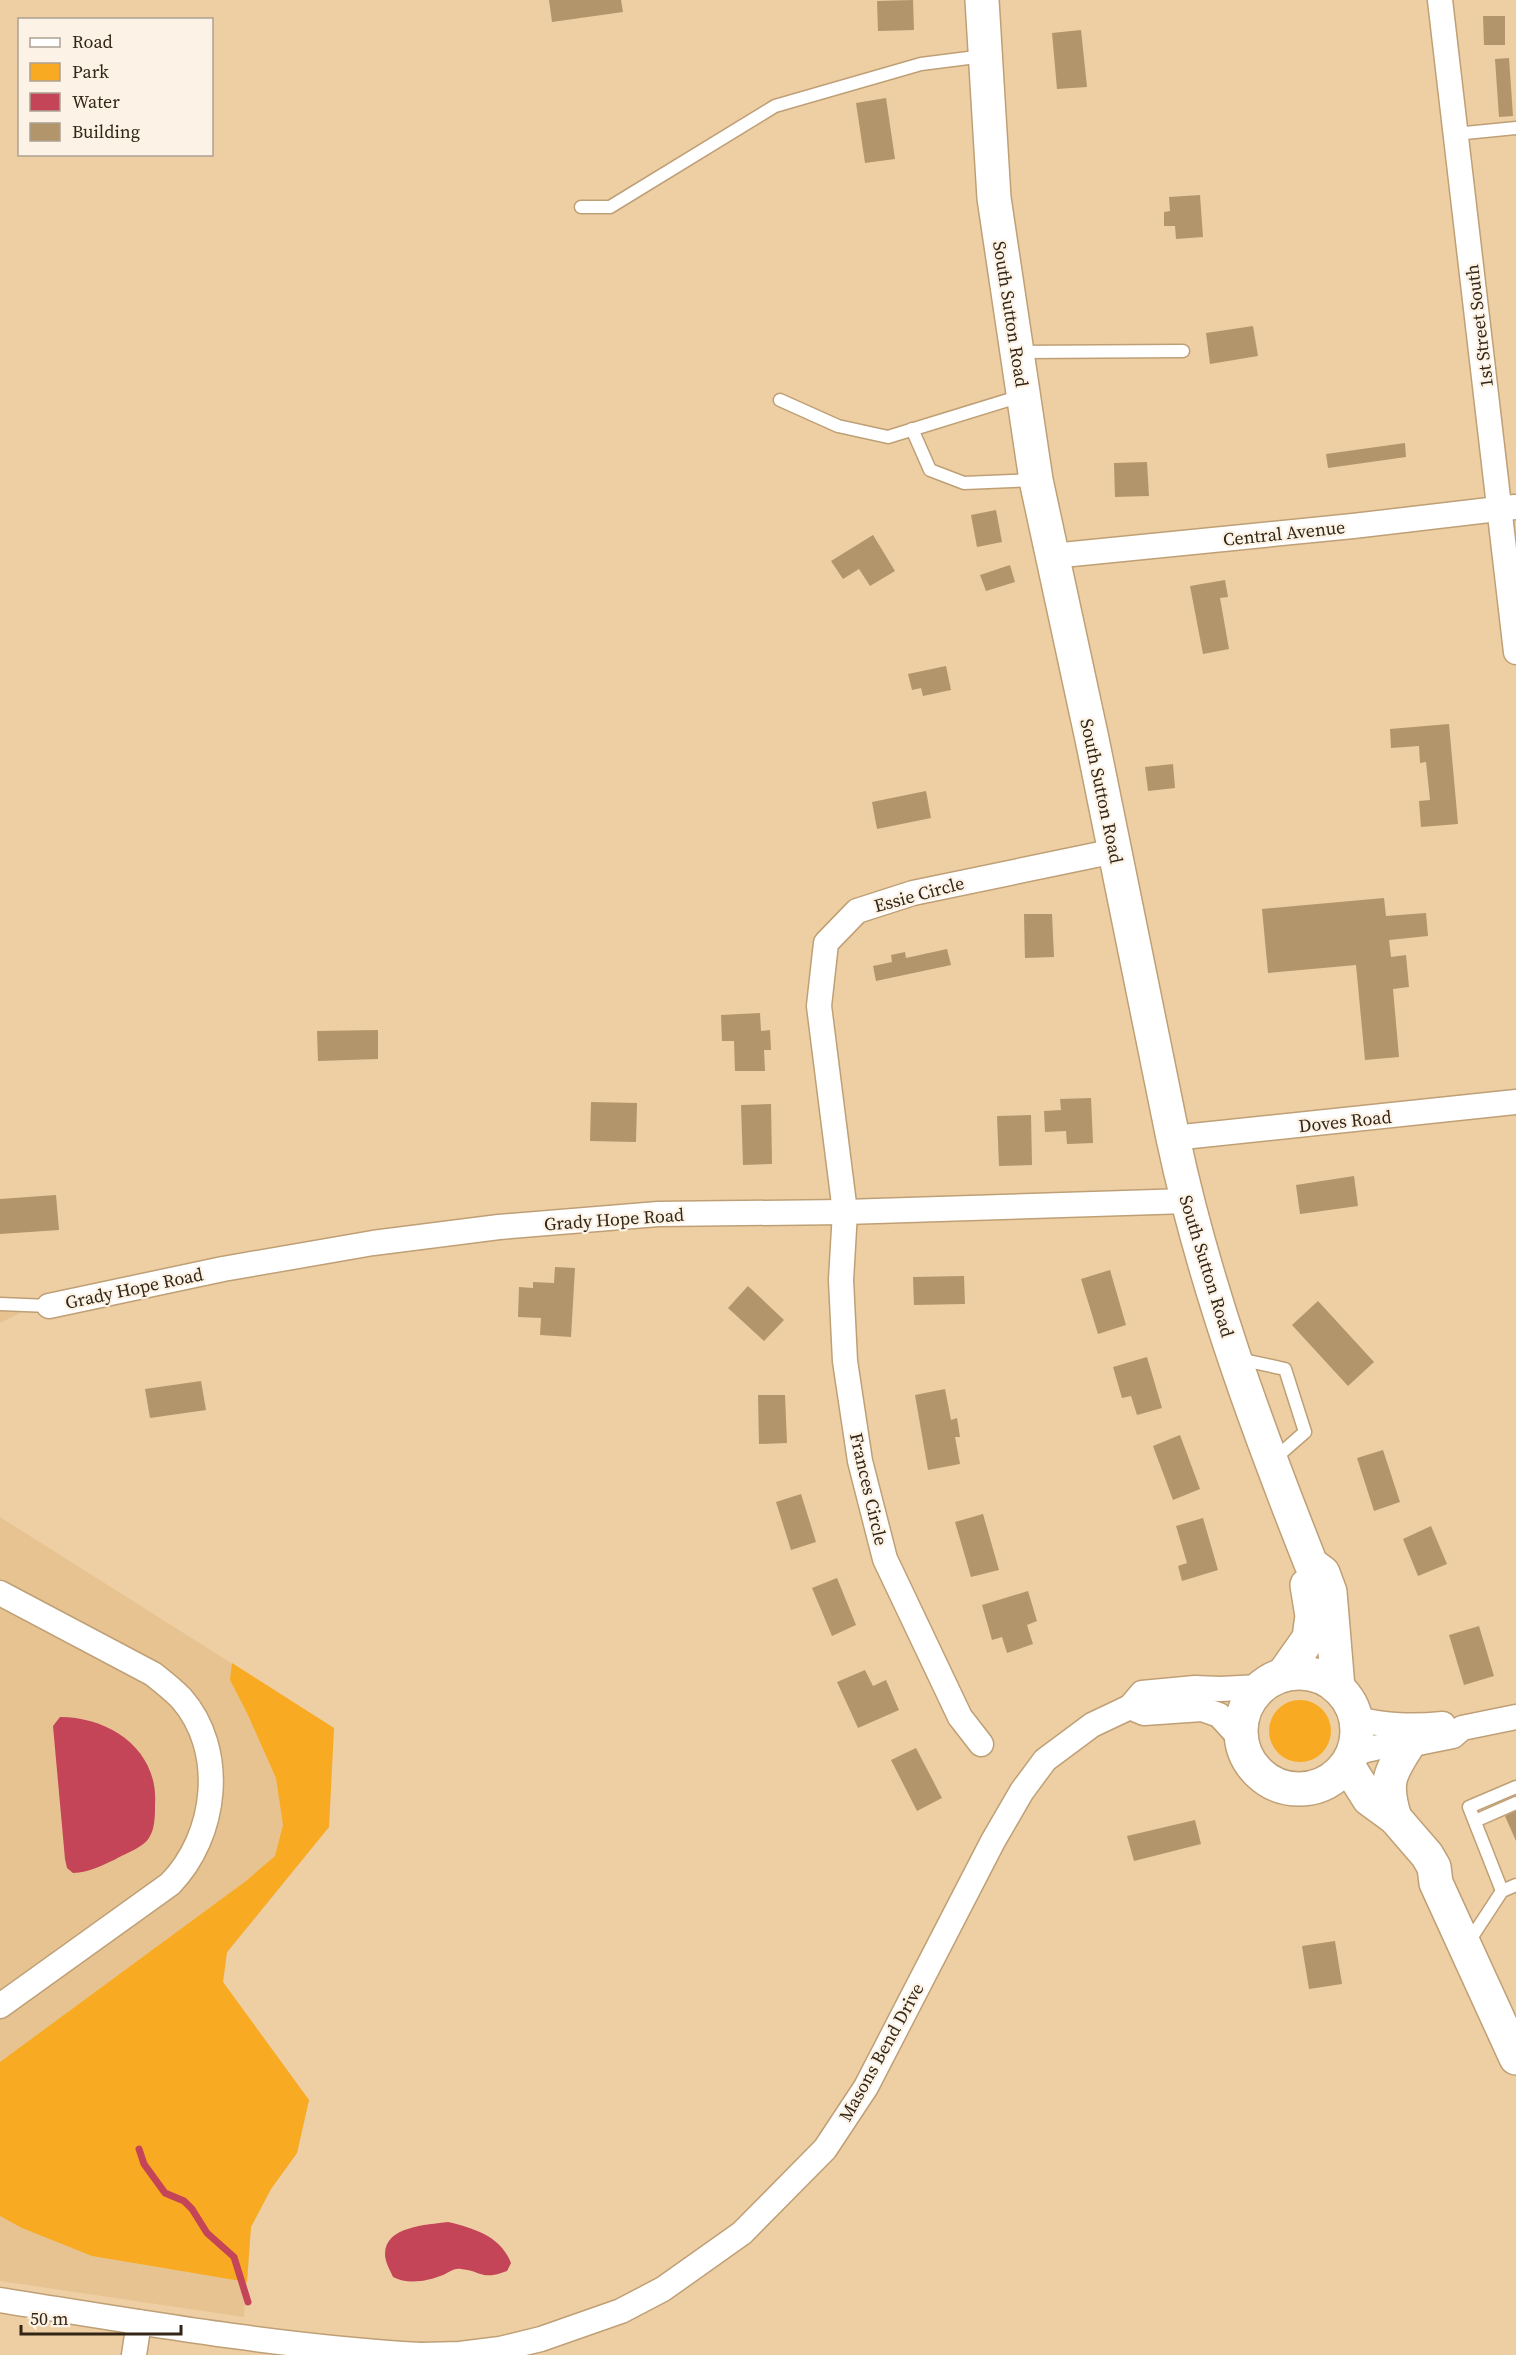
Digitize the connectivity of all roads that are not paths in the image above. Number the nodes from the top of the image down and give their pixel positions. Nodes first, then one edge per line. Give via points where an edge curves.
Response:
1 (982, 0) edge
2 (1440, 0) edge
3 (985, 56) junction
4 (1516, 128) edge
5 (1455, 134) junction
6 (581, 207) dead end
7 (1183, 351) dead end
8 (1017, 352) junction
9 (1024, 396) junction
10 (780, 400) dead end
11 (912, 429) junction
12 (1036, 480) junction
13 (1508, 507) edge
14 (1052, 556) junction
15 (1516, 652) edge
16 (1114, 851) junction
17 (1516, 1102) edge
18 (1173, 1138) junction
19 (1187, 1201) junction
20 (845, 1212) junction
21 (0, 1304) edge
22 (49, 1306) joint
23 (1235, 1358) junction
24 (1271, 1462) junction
25 (1311, 1564) junction
26 (0, 1593) edge
27 (1272, 1681) junction
28 (1338, 1688) junction
29 (1130, 1707) junction
30 (1516, 1717) edge
31 (1356, 1719) junction
32 (1462, 1728) junction
33 (1242, 1740) junction
34 (981, 1744) dead end
35 (1408, 1745) junction
36 (1350, 1758) junction
37 (1314, 1787) junction
38 (1516, 1788) edge
39 (1516, 1803) edge
40 (1395, 1818) junction
41 (1475, 1821) junction
42 (1436, 1883) junction
43 (1516, 1885) edge
44 (1502, 1891) junction
45 (1465, 1947) junction
46 (0, 2006) edge
47 (1516, 2058) edge
48 (0, 2300) edge
49 (139, 2322) junction
50 (134, 2355) edge
51 (422, 2355) edge

1 - 3 main road, South Sutton Road
2 - 5 street, 1st Street South
3 - 6 lane via 921,64 775,106 610,207
3 - 8 main road, South Sutton Road via 994,198
4 - 5 lane
5 - 13 street, 1st Street South
7 - 8 lane
8 - 9 main road, South Sutton Road
9 - 11 lane
9 - 12 main road, South Sutton Road
10 - 11 lane via 838,426 888,437
11 - 12 lane via 930,470 964,483
12 - 14 main road, South Sutton Road
13 - 14 street, Central Avenue
13 - 15 street, 1st Street South
14 - 16 main road, South Sutton Road
16 - 18 main road, South Sutton Road
16 - 20 street, Essie Circle via 913,893 857,911 826,943 819,1006
17 - 18 street, Doves Road
18 - 19 main road, South Sutton Road
19 - 20 street, Grady Hope Road
19 - 23 main road, South Sutton Road
20 - 22 street, Grady Hope Road via 658,1214 499,1227 373,1243 223,1269
20 - 34 street, Frances Circle via 841,1281 845,1361 861,1461 885,1559 960,1716
21 - 22 lane
23 - 24 main road, South Sutton Road
23 - 24 lane via 1285,1369 1305,1432
24 - 25 main road, South Sutton Road
25 - 27 main road, South Sutton Road via 1305,1578 1312,1616 1309,1638
25 - 28 main road, South Sutton Road via 1323,1573 1330,1592
26 - 46 street via 153,1674 182,1699 208,1754 211,1792 198,1844 180,1874
27 - 28 main road via 1303,1673 1322,1677
27 - 29 street, Masons Bend Drive via 1220,1689 1142,1693
27 - 33 main road via 1249,1702 1242,1720
28 - 31 main road via 1350,1702
29 - 33 street via 1144,1713 1202,1709 1219,1715
29 - 51 street, Masons Bend Drive via 1092,1725 1045,1760 1022,1791 866,2087 825,2149 742,2234 663,2289 621,2311 520,2344 460,2354
30 - 32 street
31 - 32 street via 1410,1727 1449,1724
31 - 36 main road via 1357,1736
32 - 35 street via 1453,1736
33 - 37 main road via 1259,1774 1295,1789
35 - 36 street via 1378,1747
35 - 40 main road via 1391,1771 1389,1800
36 - 37 main road via 1327,1782
36 - 40 main road via 1370,1798
37 - 42 main road via 1354,1808 1389,1836 1420,1875
38 - 41 lane via 1469,1807
39 - 41 lane
40 - 42 main road via 1434,1867
41 - 44 lane
42 - 45 main road
43 - 44 lane
44 - 45 lane
45 - 47 main road
48 - 49 street, Masons Bend Drive
49 - 50 street
49 - 51 street, Masons Bend Drive via 357,2351

